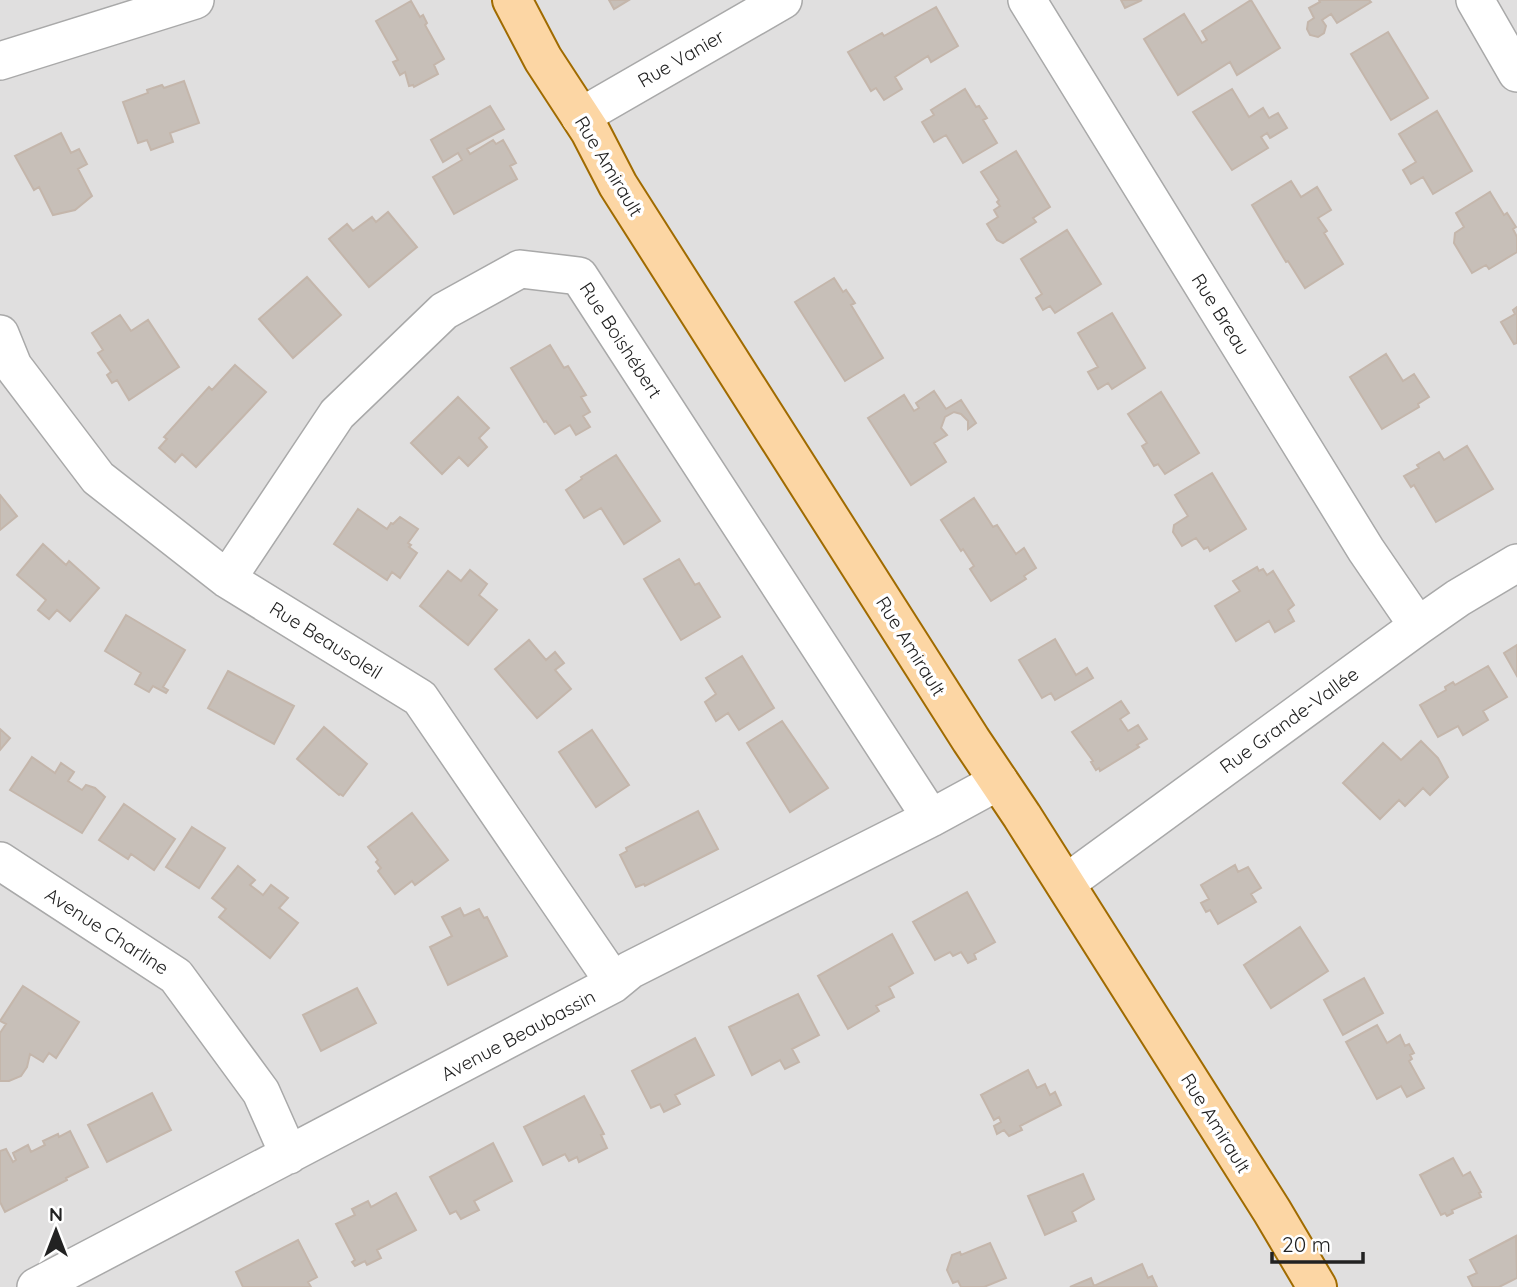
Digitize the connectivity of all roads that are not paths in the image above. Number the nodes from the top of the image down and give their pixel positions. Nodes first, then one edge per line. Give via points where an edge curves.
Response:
1 (195, 0) edge
2 (512, 0) edge
3 (783, 0) edge
4 (1027, 0) edge
5 (1475, 0) edge
6 (0, 61) edge
7 (1517, 73) edge
8 (580, 117) junction
9 (0, 334) edge
10 (1517, 563) edge
11 (227, 579) junction
12 (1418, 626) junction
13 (999, 781) junction
14 (931, 818) junction
15 (0, 861) edge
16 (1065, 884) junction
17 (613, 985) junction
18 (289, 1155) junction
19 (1312, 1286) edge
20 (36, 1287) edge

1 - 6 street
2 - 8 main road, Rue Amirault
3 - 8 street, Rue Vanier
4 - 12 street, Rue Breau via 1366,550
5 - 7 street
8 - 13 main road, Rue Amirault via 618,185
9 - 11 street, Rue Beausoleil via 13,366 98,478
10 - 12 street, Rue Grande-Vallée
11 - 14 street, Rue Boishébert via 337,414 444,311 520,269 579,276
11 - 17 street, Rue Beausoleil via 420,698
12 - 16 street, Rue Grande-Vallée
13 - 14 street, Avenue Beaubassin
13 - 16 main road, Rue Amirault
14 - 17 street, Avenue Beaubassin via 630,970
15 - 18 street, Avenue Charline via 176,976 261,1092
16 - 19 main road, Rue Amirault via 1272,1211
17 - 18 street, Avenue Beaubassin
18 - 20 street, Avenue Beaubassin

